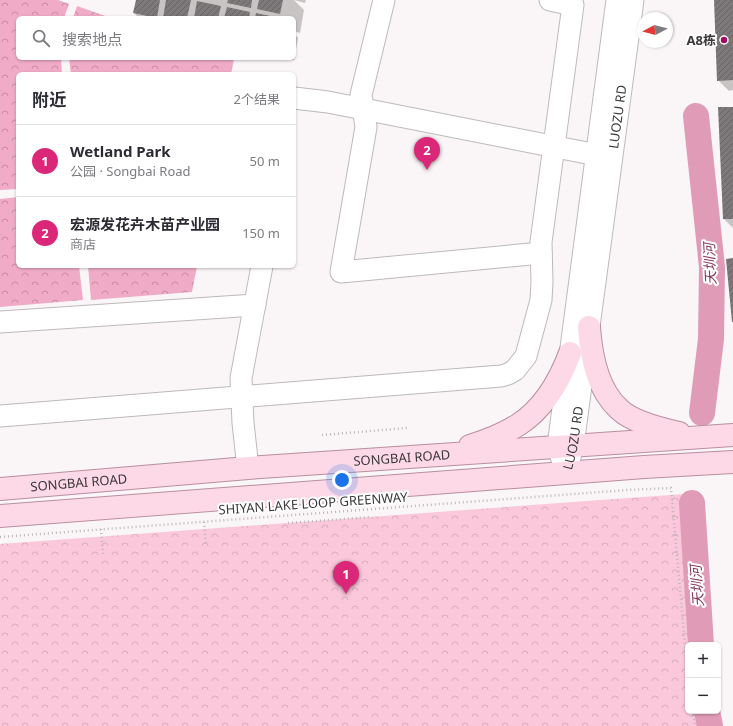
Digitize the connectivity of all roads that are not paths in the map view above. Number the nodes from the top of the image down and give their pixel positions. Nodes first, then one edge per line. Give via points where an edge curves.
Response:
1 (384, 0) edge
2 (550, 0) edge
3 (617, 0) edge
4 (633, 0) edge
5 (296, 98) edge
6 (363, 109) junction
7 (553, 146) junction
8 (597, 155) junction
9 (541, 253) junction
10 (262, 268) edge
11 (255, 305) junction
12 (0, 322) edge
13 (589, 328) junction
14 (570, 353) junction
15 (241, 396) junction
16 (0, 416) edge
17 (733, 435) edge
18 (701, 437) junction
19 (566, 446) junction
20 (442, 454) junction
21 (733, 462) edge
22 (248, 468) junction
23 (566, 473) junction
24 (0, 490) edge
25 (0, 516) edge

1 - 6 street via 361,95
2 - 7 street via 573,5
3 - 8 street, LUOZU RD
4 - 13 street, LUOZU RD
5 - 6 street
6 - 7 street
6 - 9 street via 366,127 341,272
7 - 8 street
7 - 9 street
8 - 14 street, LUOZU RD
9 - 15 street via 541,300 532,335 526,356 515,370 508,374
10 - 11 street
11 - 12 street
11 - 15 street via 241,378
13 - 18 main road via 597,374 603,388 620,410 656,427
13 - 19 street, LUOZU RD
14 - 19 street, LUOZU RD
14 - 20 main road via 558,380 531,416 519,425 483,442
15 - 16 street
15 - 22 street
17 - 18 main road, SONGBAI ROAD
18 - 19 main road, SONGBAI ROAD
19 - 20 main road, SONGBAI ROAD
19 - 23 street, LUOZU RD
20 - 22 main road, SONGBAI ROAD
21 - 23 main road, SONGBAI ROAD
22 - 24 main road, SONGBAI ROAD
23 - 25 main road, SONGBAI ROAD

